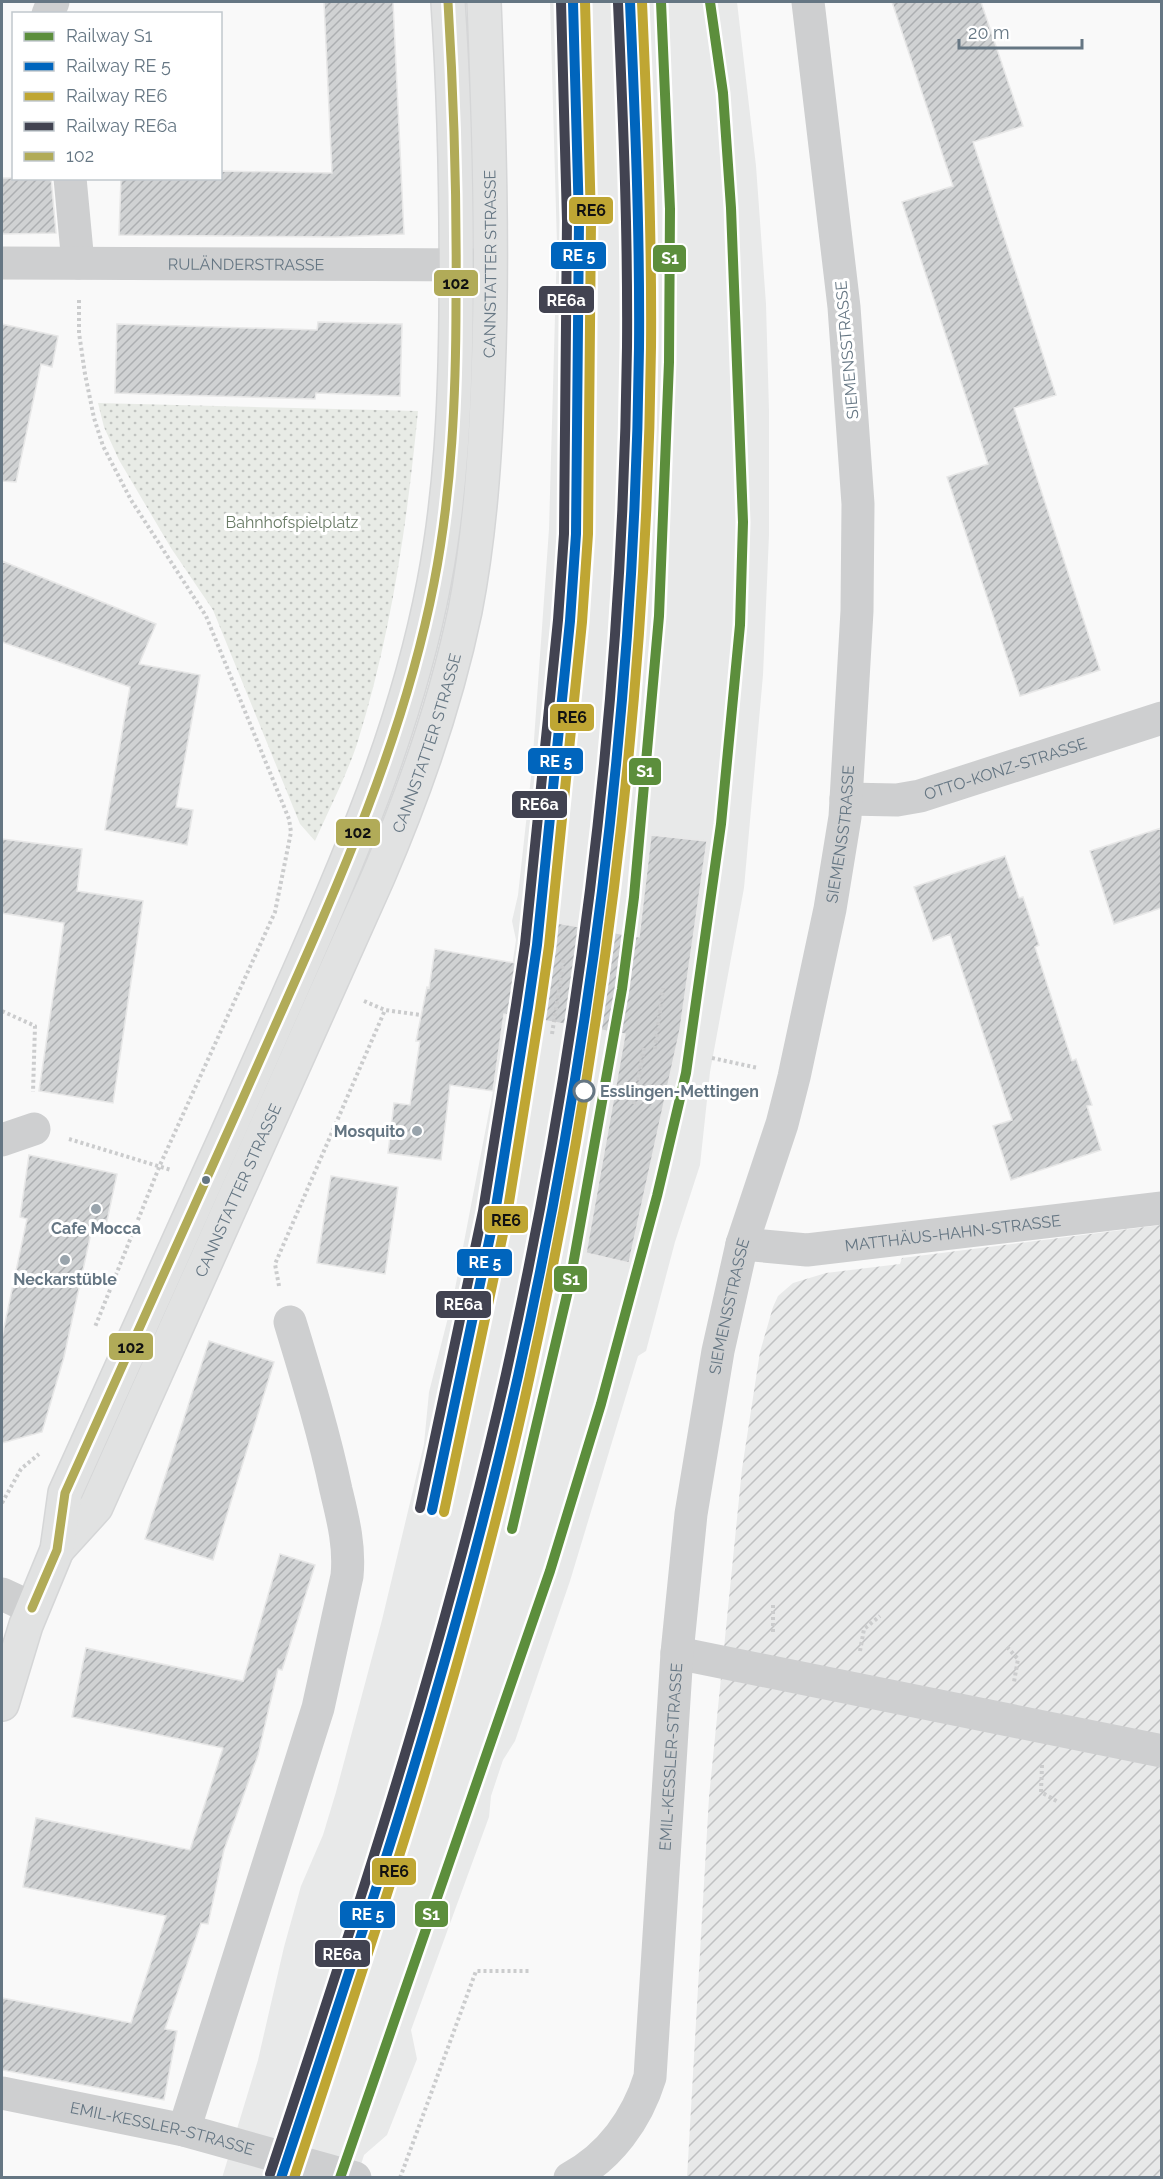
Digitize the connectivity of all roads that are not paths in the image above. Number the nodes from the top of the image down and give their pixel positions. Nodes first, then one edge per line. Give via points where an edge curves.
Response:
1 (448, 2) edge
2 (484, 2) edge
3 (808, 2) edge
4 (70, 180) edge
5 (2, 263) edge
6 (78, 263) junction
7 (492, 265) junction
8 (456, 266) junction
9 (1161, 718) edge
10 (846, 799) junction
11 (34, 1129) road end
12 (2, 1140) edge
13 (1161, 1208) edge
14 (742, 1244) junction
15 (290, 1322) road end
16 (57, 1550) junction
17 (2, 1594) edge
18 (33, 1608) junction
19 (677, 1653) junction
20 (2, 1704) edge
21 (1161, 1751) edge
22 (2, 2093) edge
23 (184, 2130) junction
24 (355, 2178) edge
25 (570, 2178) edge

1 - 8 main road, CANNSTATTER STRASSE
2 - 7 main road, CANNSTATTER STRASSE
3 - 10 street, SIEMENSSTRASSE via 852,386 857,611
4 - 6 street
5 - 6 street, RULÄNDERSTRASSE
6 - 8 street, RULÄNDERSTRASSE
7 - 8 street, RULÄNDERSTRASSE
7 - 16 main road, CANNSTATTER STRASSE via 486,446 478,528 463,619 432,734 378,877 96,1507
8 - 16 main road, CANNSTATTER STRASSE via 453,416 446,507 434,585 401,718 365,819 300,971 65,1493
9 - 10 street, OTTO-KONZ-STRASSE via 920,796 897,800
10 - 14 street, SIEMENSSTRASSE via 836,878 807,1019 782,1124
11 - 12 street
13 - 14 street, MATTHÄUS-HAHN-STRASSE via 807,1250
14 - 19 street, SIEMENSSTRASSE via 702,1438
15 - 23 street via 324,1432 345,1531 347,1576 318,1708
16 - 18 main road, CANNSTATTER STRASSE
17 - 18 street
18 - 20 main road, CANNSTATTER STRASSE
19 - 21 street, EMIL-KESSLER-STRASSE
19 - 25 street, EMIL-KESSLER-STRASSE via 650,2078 639,2108 620,2136
22 - 23 street, EMIL-KESSLER-STRASSE
23 - 24 street, EMIL-KESSLER-STRASSE

